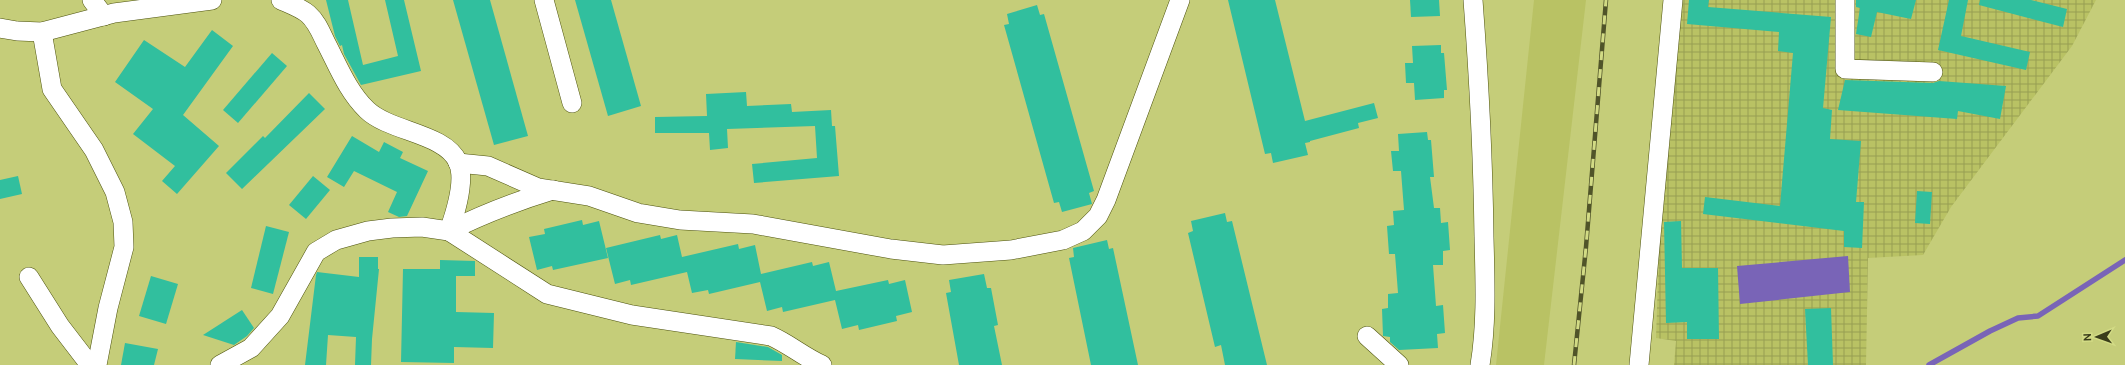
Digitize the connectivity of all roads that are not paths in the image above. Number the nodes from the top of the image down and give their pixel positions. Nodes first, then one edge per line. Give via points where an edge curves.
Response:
1 (92, 0) edge
2 (212, 0) edge
3 (282, 0) edge
4 (544, 0) edge
5 (1180, 0) edge
6 (1473, 0) edge
7 (1673, 0) edge
8 (1845, 0) edge
9 (104, 16) junction
10 (0, 28) edge
11 (42, 32) junction
12 (1934, 72) dead end
13 (572, 103) dead end
14 (458, 163) junction
15 (554, 190) junction
16 (449, 231) junction
17 (29, 277) dead end
18 (1367, 336) dead end
19 (90, 365) edge
20 (97, 365) edge
21 (220, 365) edge
22 (822, 365) edge
23 (1399, 365) edge
24 (1480, 365) edge
25 (1639, 365) edge

1 - 9 street
2 - 9 street
3 - 14 street via 308,14 318,26 352,93 368,111 384,121 448,149
4 - 13 street
5 - 15 street via 1101,211 1083,231 1063,240 1011,250 943,255 891,249 753,224 680,220 638,213 589,196
6 - 24 street via 1483,155 1485,303
7 - 25 street
8 - 12 street via 1845,69
9 - 11 street
10 - 11 street
11 - 20 street via 52,89 94,150 115,192 123,222 124,247
14 - 15 street via 488,166 538,188
14 - 16 street via 460,183 456,210
15 - 16 street via 514,202
16 - 21 street via 422,227 392,228 368,231 336,240 316,252 280,316 251,348
16 - 22 street via 547,294 632,315 771,336
17 - 19 street via 60,326
18 - 23 street

